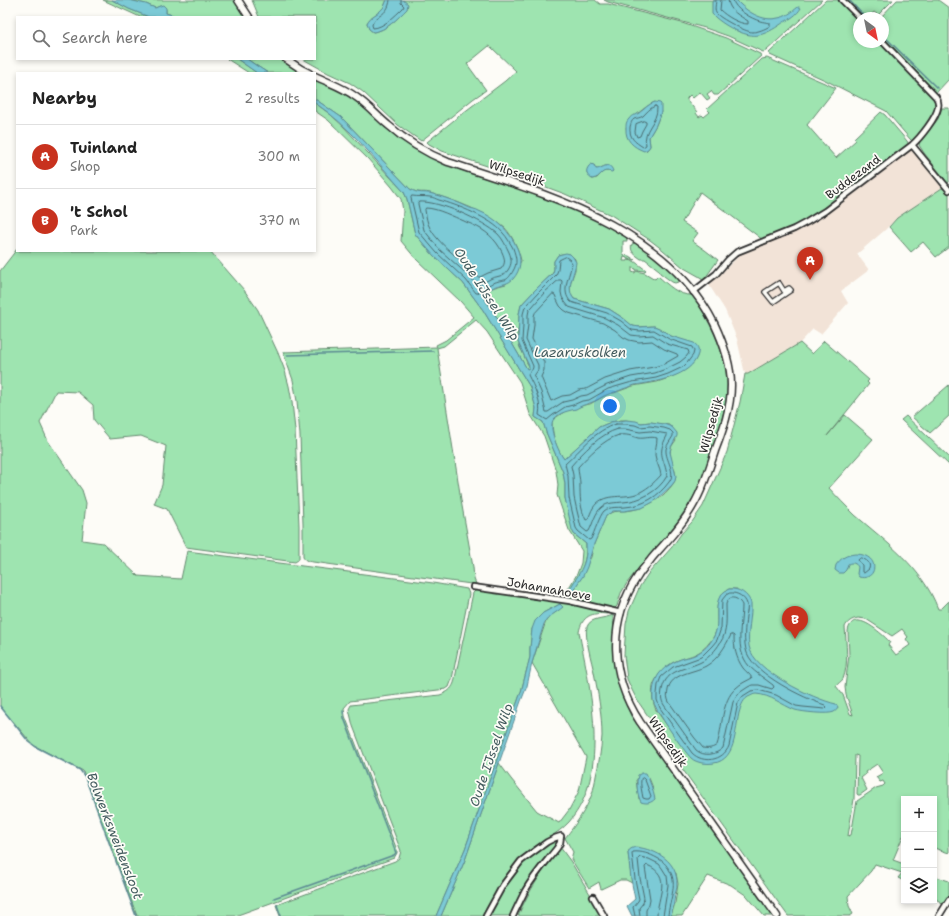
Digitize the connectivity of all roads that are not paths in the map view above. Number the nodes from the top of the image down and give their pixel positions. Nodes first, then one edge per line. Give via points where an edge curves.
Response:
1 (238, 0) edge
2 (842, 0) edge
3 (854, 12) edge
4 (248, 16) edge
5 (889, 48) edge
6 (288, 60) edge
7 (307, 72) edge
8 (316, 76) edge
9 (912, 145) junction
10 (949, 190) edge
11 (784, 291) joint
12 (694, 292) junction
13 (473, 587) dead end
14 (621, 613) junction
15 (593, 897) dead end
16 (949, 900) edge
17 (486, 916) edge
18 (513, 916) edge
19 (604, 916) edge
20 (777, 916) edge
21 (939, 916) edge

1 - 4 main road
2 - 3 street
5 - 9 street, Buddezand via 938,101 936,114
6 - 7 main road
8 - 12 main road, Wilpsedijk via 350,92 400,135 432,155 550,196 608,222 655,253
9 - 10 street
9 - 12 street, Buddezand via 825,211 794,229 737,252
11 - 11 street via 789,288 791,290 773,302 766,292 779,283
12 - 14 main road, Wilpsedijk via 709,313 721,337 730,369 729,406 708,474 695,503 685,519 639,574 628,592
13 - 14 street, Johannahoeve via 570,602
14 - 20 main road, Wilpsedijk via 617,634 618,664 621,682 630,705 651,740
15 - 19 street
16 - 21 street
17 - 18 street via 503,885 521,861 547,842 562,836 557,848 526,889

